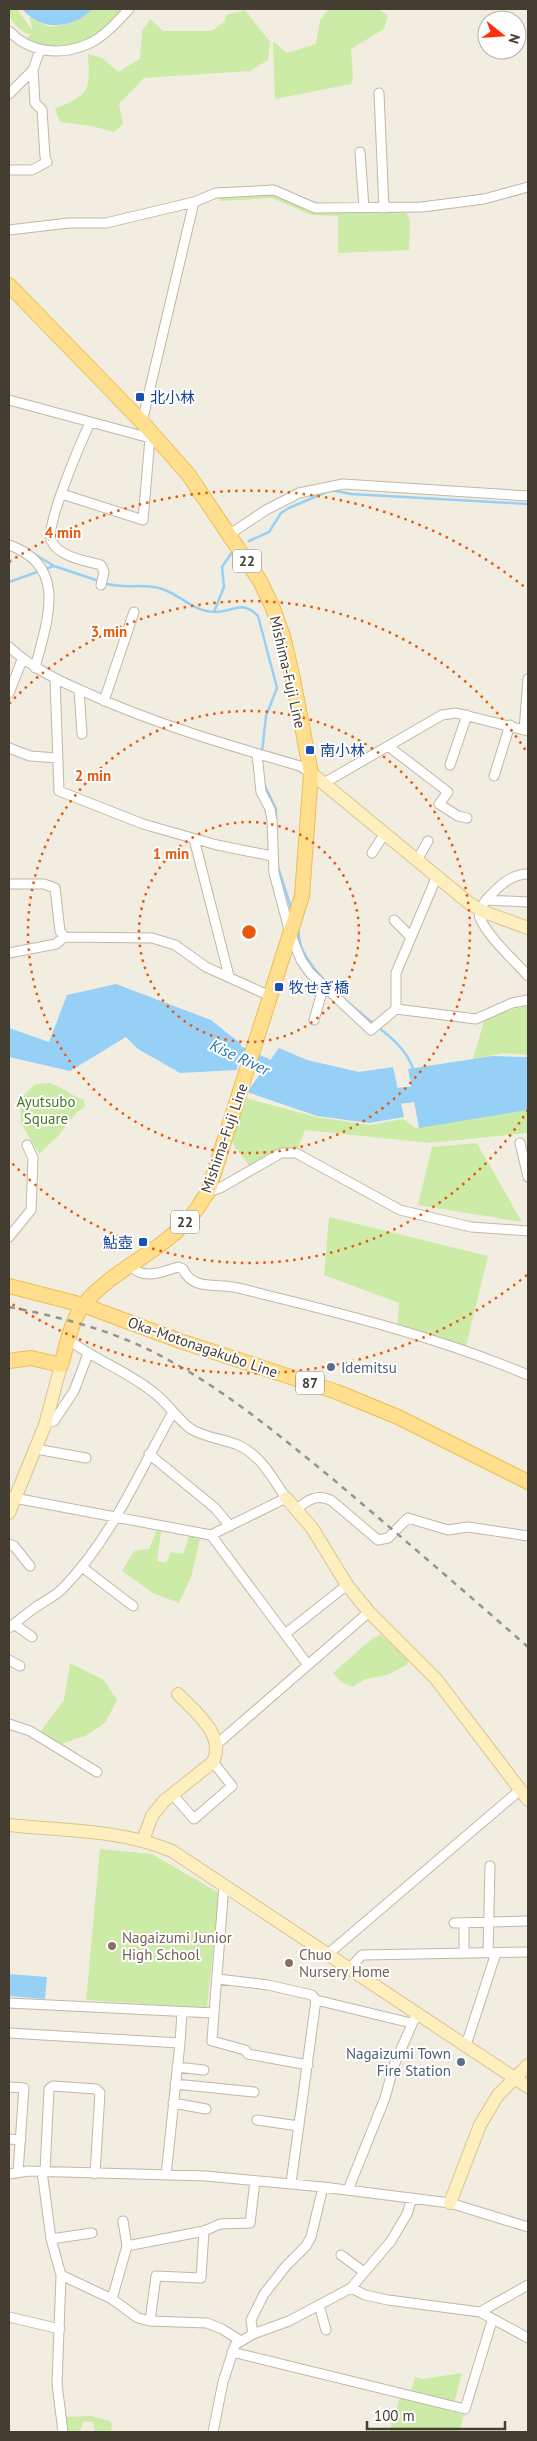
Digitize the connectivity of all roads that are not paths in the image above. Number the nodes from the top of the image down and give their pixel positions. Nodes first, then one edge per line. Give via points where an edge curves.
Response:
1 (129, 9) edge
2 (9, 31) edge
3 (40, 50) junction
4 (33, 70) junction
5 (379, 93) dead end
6 (9, 94) edge
7 (360, 152) dead end
8 (9, 170) edge
9 (528, 187) edge
10 (194, 202) junction
11 (364, 208) junction
12 (384, 208) junction
13 (9, 230) edge
14 (9, 285) edge
15 (9, 400) edge
16 (142, 422) junction
17 (90, 423) junction
18 (152, 437) junction
19 (62, 494) junction
20 (528, 496) edge
21 (230, 534) junction
22 (9, 545) edge
23 (101, 585) dead end
24 (134, 612) dead end
25 (9, 648) edge
26 (22, 660) junction
27 (35, 668) junction
28 (55, 679) junction
29 (528, 679) edge
30 (79, 690) junction
31 (9, 693) edge
32 (104, 701) junction
33 (467, 715) junction
34 (510, 725) junction
35 (526, 730) edge
36 (82, 734) dead end
37 (388, 746) junction
38 (9, 748) edge
39 (257, 754) junction
40 (58, 758) junction
41 (450, 765) dead end
42 (311, 773) junction
43 (494, 776) dead end
44 (324, 783) junction
45 (467, 818) dead end
46 (385, 833) junction
47 (194, 839) junction
48 (428, 841) dead end
49 (372, 853) dead end
50 (272, 856) junction
51 (417, 860) junction
52 (528, 874) edge
53 (437, 876) junction
54 (9, 884) edge
55 (528, 902) edge
56 (483, 905) junction
57 (394, 920) dead end
58 (293, 924) junction
59 (528, 928) edge
60 (64, 937) junction
61 (411, 937) junction
62 (9, 953) edge
63 (230, 976) junction
64 (528, 976) edge
65 (324, 985) junction
66 (270, 996) junction
67 (528, 1000) edge
68 (396, 1009) junction
69 (314, 1020) dead end
70 (520, 1143) dead end
71 (27, 1145) dead end
72 (528, 1177) edge
73 (208, 1192) junction
74 (528, 1231) edge
75 (9, 1237) edge
76 (130, 1265) junction
77 (9, 1286) edge
78 (83, 1305) junction
79 (69, 1340) junction
80 (88, 1354) junction
81 (9, 1361) edge
82 (61, 1365) junction
83 (528, 1375) edge
84 (173, 1412) junction
85 (45, 1423) junction
86 (36, 1449) junction
87 (149, 1454) junction
88 (86, 1458) dead end
89 (528, 1482) edge
90 (12, 1497) edge
91 (286, 1498) junction
92 (296, 1510) junction
93 (9, 1513) edge
94 (118, 1518) junction
95 (230, 1526) junction
96 (212, 1535) junction
97 (528, 1536) edge
98 (9, 1544) edge
99 (30, 1566) dead end
100 (82, 1567) junction
101 (347, 1585) junction
102 (133, 1606) dead end
103 (369, 1612) junction
104 (11, 1626) edge
105 (285, 1634) junction
106 (32, 1637) dead end
107 (9, 1660) edge
108 (308, 1665) junction
109 (20, 1666) dead end
110 (178, 1694) dead end
111 (9, 1724) edge
112 (217, 1744) junction
113 (212, 1762) junction
114 (97, 1772) dead end
115 (524, 1795) edge
116 (173, 1796) junction
117 (9, 1825) edge
118 (143, 1840) junction
119 (490, 1866) dead end
120 (224, 1885) junction
121 (528, 1921) edge
122 (454, 1923) dead end
123 (488, 1923) junction
124 (464, 1924) junction
125 (464, 1952) junction
126 (528, 1952) edge
127 (492, 1953) junction
128 (328, 1954) junction
129 (350, 1968) junction
130 (218, 1979) junction
131 (316, 2000) junction
132 (9, 2003) edge
133 (182, 2013) junction
134 (214, 2013) junction
135 (414, 2018) junction
136 (9, 2033) edge
137 (180, 2043) junction
138 (466, 2045) junction
139 (308, 2065) junction
140 (528, 2065) edge
141 (177, 2067) junction
142 (204, 2070) dead end
143 (515, 2078) junction
144 (175, 2084) junction
145 (528, 2087) edge
146 (9, 2088) edge
147 (254, 2092) dead end
148 (173, 2103) junction
149 (206, 2109) dead end
150 (257, 2120) dead end
151 (299, 2126) junction
152 (9, 2139) edge
153 (21, 2140) junction
154 (44, 2171) junction
155 (13, 2173) edge
156 (95, 2174) junction
157 (166, 2174) junction
158 (255, 2181) junction
159 (291, 2183) junction
160 (323, 2186) junction
161 (348, 2190) junction
162 (412, 2198) junction
163 (450, 2203) junction
164 (124, 2221) dead end
165 (528, 2227) edge
166 (204, 2231) junction
167 (92, 2233) dead end
168 (51, 2239) junction
169 (126, 2246) junction
170 (340, 2255) dead end
171 (364, 2272) junction
172 (60, 2275) junction
173 (528, 2285) edge
174 (351, 2288) junction
175 (112, 2299) junction
176 (319, 2305) junction
177 (480, 2312) junction
178 (9, 2317) edge
179 (150, 2321) junction
180 (492, 2321) junction
181 (60, 2329) junction
182 (326, 2330) dead end
183 (253, 2334) junction
184 (528, 2338) edge
185 (241, 2341) junction
186 (232, 2352) junction
187 (63, 2432) edge
188 (213, 2432) edge

1 - 3 street via 89,44 58,52
2 - 3 street via 22,42
3 - 4 street
4 - 6 street
4 - 8 street via 35,104 42,110 44,157 47,162 32,170
5 - 12 street
7 - 11 street
9 - 12 street via 450,205
10 - 11 street via 216,194 274,190 315,208
10 - 13 street via 106,223 70,223
10 - 16 street
11 - 12 street
14 - 16 main road, Mishima-Fuji Line / 22
15 - 17 street
16 - 18 main road, Mishima-Fuji Line / 22
17 - 18 street
17 - 19 street
18 - 19 street via 143,520
18 - 21 main road, Mishima-Fuji Line / 22 via 188,474
19 - 23 street via 51,528 52,540 70,556 101,566 104,572
20 - 21 street via 343,484 299,492
21 - 42 main road, Mishima-Fuji Line / 22 via 260,581 283,636
22 - 27 street via 41,567 50,587 49,608
24 - 32 street
25 - 26 street
26 - 27 street
26 - 31 street
27 - 28 street
28 - 30 street
28 - 40 street
29 - 35 street
30 - 32 street
30 - 36 street
32 - 39 street via 151,720
33 - 34 street
33 - 37 street via 442,715
33 - 41 street
34 - 35 street
34 - 43 street
37 - 44 street
37 - 45 street via 448,792 439,804
38 - 40 street via 30,756
39 - 42 street via 300,766
39 - 50 street via 261,792 272,820
40 - 47 street via 59,791 143,824
42 - 44 street
42 - 58 main road, Mishima-Fuji Line / 22 via 305,879
44 - 46 street
46 - 49 street
46 - 51 street
47 - 50 street
47 - 63 street
48 - 51 street
50 - 58 street via 274,872
51 - 53 street
52 - 56 street via 518,874 507,880
53 - 56 street
53 - 61 street
54 - 60 street via 44,884 55,888 60,931
55 - 56 street
56 - 59 street
56 - 64 street via 480,917
57 - 61 street
58 - 65 street via 301,960
58 - 66 main road, Mishima-Fuji Line / 22
60 - 62 street via 56,944
60 - 63 street via 152,938 175,945 206,967
61 - 68 street via 396,973
63 - 66 street
65 - 68 street via 371,1030
65 - 69 street
66 - 73 main road, Mishima-Fuji Line / 22
67 - 68 street via 476,1019
70 - 72 street
71 - 75 street via 33,1158 31,1210
73 - 74 street via 288,1152 296,1153 400,1210 471,1227
73 - 76 main road, Mishima-Fuji Line / 22 via 193,1215
76 - 78 main road, Mishima-Fuji Line / 22
76 - 83 street via 136,1273 146,1275 183,1268 191,1280 206,1286 226,1286 261,1294 422,1336
77 - 78 main road, Oka-Motonagakubo Line / 87
78 - 79 main road, 22
78 - 89 main road, Oka-Motonagakubo Line / 87 via 180,1341 337,1392 398,1417
79 - 80 street
79 - 82 main road, 22
80 - 84 street via 154,1392
80 - 85 street via 64,1408 54,1421
81 - 82 main road via 31,1358
82 - 85 street
84 - 87 street
84 - 91 street via 191,1429 250,1452
85 - 86 street
86 - 88 street
86 - 90 street
87 - 94 street
87 - 95 street via 215,1508
90 - 93 street
90 - 94 street
91 - 92 street
91 - 95 street
92 - 97 street via 316,1497 325,1497 378,1540 388,1538 408,1518 448,1530 468,1527
92 - 101 street via 312,1528
94 - 96 street
94 - 100 street
95 - 96 street
96 - 105 street
98 - 99 street
100 - 102 street
100 - 104 street via 53,1598
101 - 103 street
101 - 105 street
103 - 108 street
103 - 115 street via 436,1679
104 - 106 street
105 - 108 street
107 - 109 street
108 - 112 street
110 - 112 street via 210,1729
111 - 114 street via 30,1731
112 - 113 street
113 - 116 street
113 - 116 street via 232,1786 200,1814 194,1819
115 - 128 street
116 - 118 street via 164,1801 152,1816
117 - 118 street via 98,1832
118 - 120 street via 185,1858
119 - 123 street
120 - 128 street
120 - 130 street
121 - 123 street
122 - 124 street
123 - 124 street
123 - 127 street
124 - 125 street
125 - 127 street
125 - 129 street via 362,1955
126 - 127 street
127 - 138 street
128 - 129 street
129 - 135 street
130 - 131 street via 268,1985 312,1995
130 - 134 street
131 - 135 street
131 - 139 street
132 - 133 street
133 - 134 street
133 - 137 street
134 - 139 street via 212,2042 245,2050 248,2054
135 - 138 street
135 - 161 street
136 - 137 street
137 - 141 street
138 - 143 street
139 - 151 street
140 - 143 street
141 - 142 street
141 - 144 street
143 - 145 street
143 - 163 street via 498,2095 480,2125
144 - 147 street
144 - 148 street
146 - 153 street via 24,2088
148 - 149 street
148 - 157 street
150 - 151 street
151 - 159 street
152 - 153 street
153 - 155 street
154 - 155 street
154 - 156 street
154 - 156 street via 50,2089 53,2086 96,2089 100,2093
154 - 168 street
156 - 157 street
157 - 158 street
158 - 159 street
158 - 166 street via 250,2223 220,2224
159 - 160 street
160 - 161 street
160 - 183 street via 311,2237 264,2294 250,2320
161 - 162 street
162 - 163 street
162 - 171 street via 392,2241
163 - 165 street
164 - 169 street
166 - 169 street
166 - 179 street via 201,2278 156,2276
167 - 168 street
168 - 172 street
169 - 175 street
170 - 171 street
171 - 174 street
172 - 175 street
172 - 181 street
173 - 177 street
174 - 176 street
174 - 177 street via 388,2300
175 - 179 street via 130,2314
176 - 182 street
176 - 183 street via 289,2321
177 - 180 street
178 - 181 street
179 - 185 street via 208,2323
180 - 184 street
180 - 186 street via 465,2409
181 - 187 street via 57,2384
183 - 185 street
185 - 186 street via 234,2345
186 - 188 street

